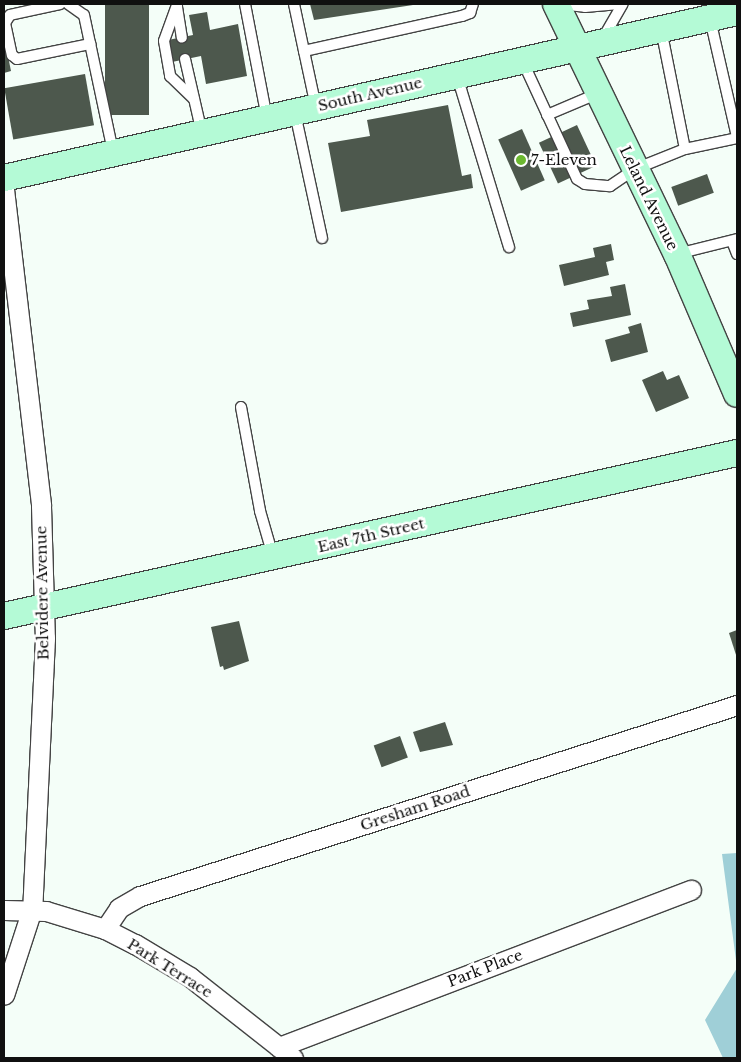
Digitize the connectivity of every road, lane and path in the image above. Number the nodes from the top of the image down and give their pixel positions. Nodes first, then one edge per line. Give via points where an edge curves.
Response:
1 (60, 4) edge
2 (68, 4) edge
3 (177, 4) edge
4 (245, 4) edge
5 (294, 4) edge
6 (473, 4) edge
7 (556, 4) edge
8 (622, 4) edge
9 (584, 5) edge
10 (727, 12) edge
11 (660, 28) junction
12 (182, 38) dead end
13 (90, 44) junction
14 (589, 44) junction
15 (304, 51) junction
16 (186, 59) dead end
17 (522, 60) junction
18 (456, 75) junction
19 (599, 93) junction
20 (194, 98) junction
21 (305, 109) junction
22 (547, 114) junction
23 (267, 118) junction
24 (202, 133) junction
25 (737, 137) edge
26 (685, 149) junction
27 (113, 153) junction
28 (636, 168) junction
29 (4, 178) edge
30 (4, 189) edge
31 (322, 238) dead end
32 (735, 240) edge
33 (509, 247) dead end
34 (676, 254) junction
35 (737, 254) edge
36 (737, 394) edge
37 (241, 407) dead end
38 (737, 453) edge
39 (273, 557) junction
40 (43, 608) junction
41 (4, 616) edge
42 (737, 705) edge
43 (691, 890) dead end
44 (4, 910) edge
45 (32, 910) junction
46 (105, 928) junction
47 (4, 995) edge
48 (286, 1052) edge

1 - 13 lane via 10,14 5,23 12,55 17,58
2 - 13 lane via 84,16
3 - 12 lane
3 - 20 lane via 164,40 170,76
4 - 23 lane
5 - 15 lane
6 - 15 lane via 470,13 462,16
7 - 9 lane
7 - 14 street, Leland Avenue
8 - 9 lane
8 - 14 lane
10 - 11 street, South Avenue
10 - 25 lane
11 - 14 street, South Avenue
11 - 26 lane
13 - 27 lane
14 - 17 street, South Avenue
14 - 19 street, Leland Avenue
15 - 21 lane
16 - 20 lane
17 - 18 street, South Avenue
17 - 22 lane
18 - 21 street, South Avenue
18 - 33 lane
19 - 22 lane
19 - 28 street, Leland Avenue
20 - 24 lane
21 - 23 street, South Avenue
21 - 31 lane
22 - 28 lane via 581,182 598,188 610,186
23 - 24 street, South Avenue
24 - 27 street, South Avenue
25 - 26 lane
26 - 28 lane
27 - 29 street, South Avenue
28 - 34 street, Leland Avenue
30 - 40 street, Belvidere Avenue via 41,506
32 - 34 lane
32 - 35 lane
34 - 36 street, Leland Avenue
37 - 39 lane via 260,510
38 - 39 street, East 7th Street
39 - 40 street, East 7th Street
40 - 41 street, East 7th Street
40 - 45 street, Belvidere Avenue via 45,638
42 - 46 street, Gresham Road via 140,896 119,908
43 - 48 street, Park Place
44 - 45 street, Park Terrace
45 - 46 street, Park Terrace
45 - 47 street, Belvidere Avenue
46 - 48 street, Park Terrace via 190,976

